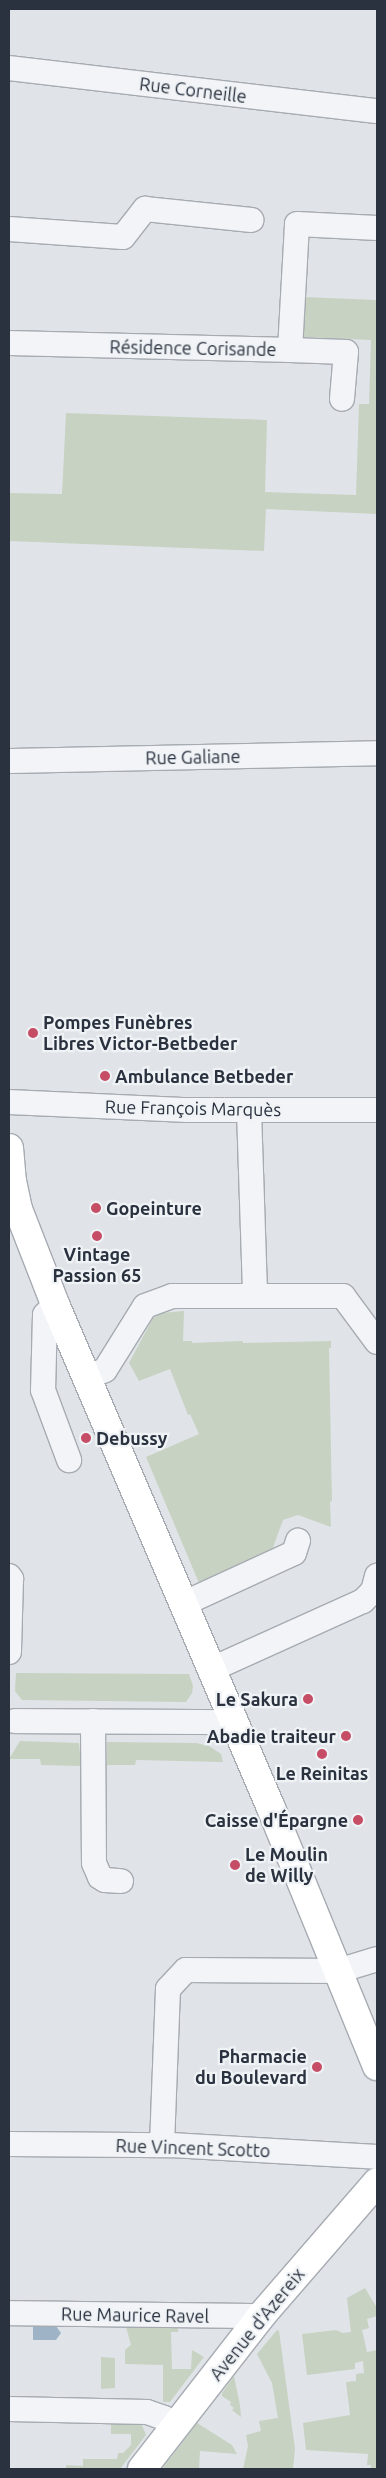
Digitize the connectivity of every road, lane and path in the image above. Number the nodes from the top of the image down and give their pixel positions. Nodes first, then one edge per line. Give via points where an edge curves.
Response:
1 (9, 68) edge
2 (377, 112) edge
3 (251, 220) dead end
4 (377, 228) edge
5 (9, 229) edge
6 (9, 343) edge
7 (290, 350) junction
8 (342, 399) dead end
9 (377, 753) edge
10 (9, 761) edge
11 (9, 1102) edge
12 (377, 1110) edge
13 (249, 1111) junction
14 (9, 1148) edge
15 (255, 1295) junction
16 (55, 1304) junction
17 (377, 1342) edge
18 (87, 1376) junction
19 (69, 1460) dead end
20 (298, 1541) dead end
21 (9, 1576) edge
22 (377, 1576) edge
23 (182, 1604) junction
24 (9, 1652) edge
25 (210, 1670) junction
26 (11, 1720) edge
27 (93, 1721) junction
28 (234, 1722) junction
29 (121, 1881) dead end
30 (377, 1959) edge
31 (338, 1971) junction
32 (377, 2066) edge
33 (9, 2144) edge
34 (162, 2145) junction
35 (377, 2157) edge
36 (377, 2182) edge
37 (9, 2313) edge
38 (261, 2316) junction
39 (9, 2410) edge
40 (175, 2425) junction
41 (142, 2469) edge

1 - 2 street, Rue Corneille
3 - 5 street via 145,209 123,237
4 - 7 street, Résidence Corisande via 297,224
6 - 7 street, Résidence Corisande
7 - 8 street via 346,352
9 - 10 street, Rue Galiane
11 - 13 street, Rue François Marquès
12 - 13 street, Rue François Marquès
13 - 15 street
14 - 16 main road via 18,1209
15 - 17 street via 344,1296
15 - 18 street via 172,1296 145,1306 105,1370
16 - 18 main road
16 - 19 street via 45,1315 43,1390
18 - 23 main road
20 - 23 street via 294,1553
21 - 24 street
22 - 25 street via 373,1591 363,1600
23 - 25 main road
25 - 28 main road
26 - 27 street
27 - 28 street
27 - 29 street via 94,1863 100,1877
28 - 31 main road
30 - 31 street
31 - 32 main road
31 - 34 street via 186,1970 168,1989
33 - 34 street, Rue Vincent Scotto
34 - 35 street, Rue Vincent Scotto
36 - 38 main road, Avenue d'Azereix
37 - 38 street, Rue Maurice Ravel
38 - 40 main road, Avenue d'Azereix
39 - 40 street via 147,2412
40 - 41 main road, Avenue d'Azereix

